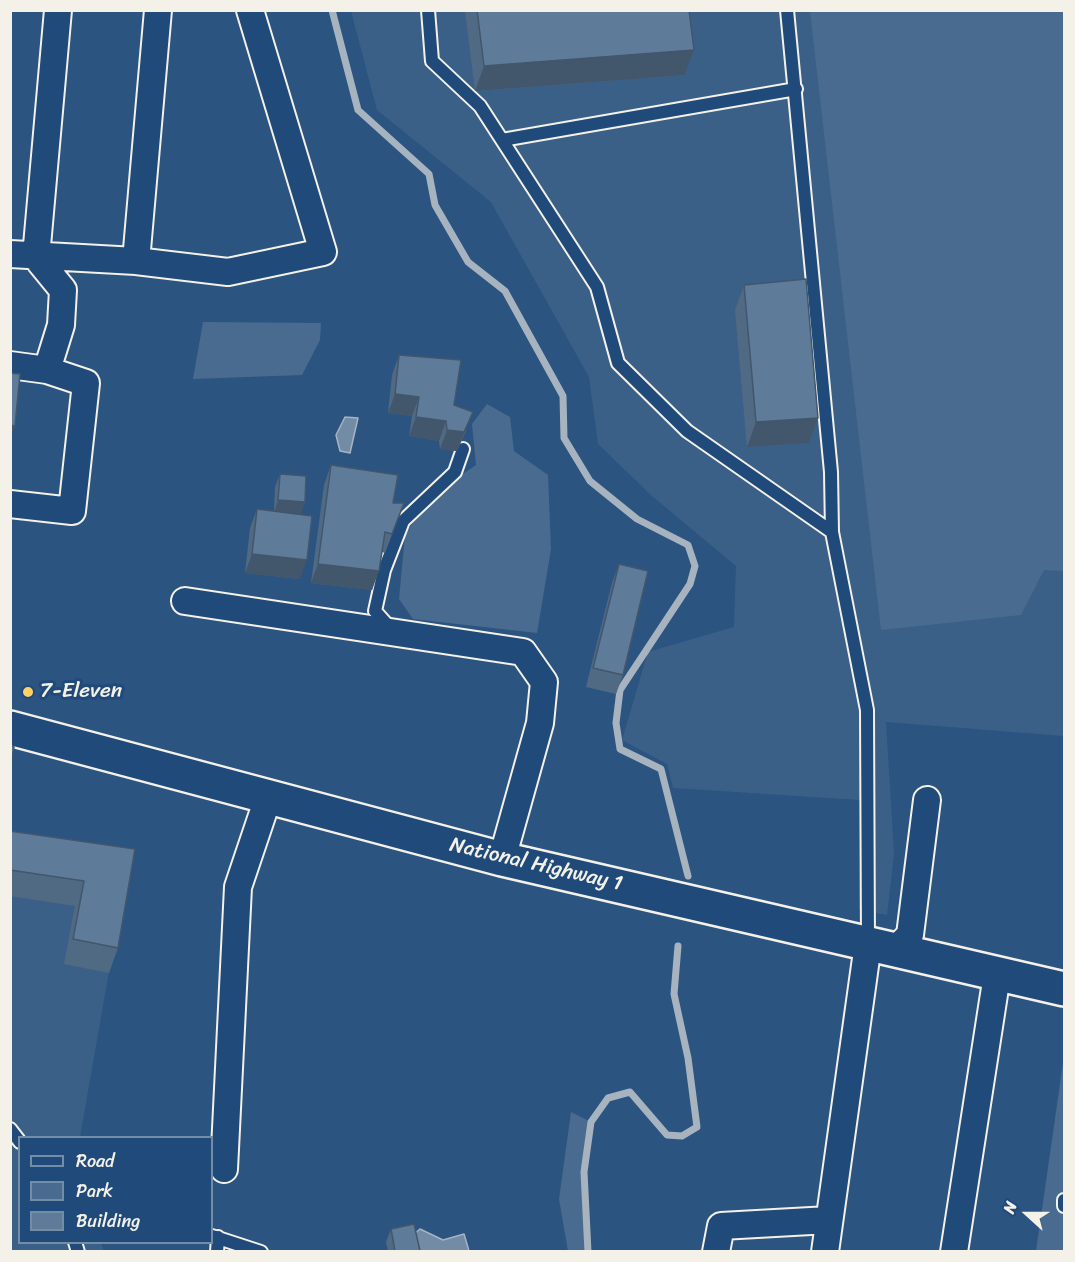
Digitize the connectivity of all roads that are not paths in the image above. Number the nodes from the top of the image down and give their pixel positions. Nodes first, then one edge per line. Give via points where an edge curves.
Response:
1 (58, 10) edge
2 (158, 10) edge
3 (250, 10) edge
4 (428, 10) edge
5 (787, 10) edge
6 (796, 89) junction
7 (502, 140) junction
8 (10, 254) edge
9 (36, 257) junction
10 (136, 261) junction
11 (10, 365) edge
12 (47, 370) junction
13 (464, 449) edge
14 (10, 504) edge
15 (832, 532) junction
16 (185, 601) dead end
17 (392, 630) junction
18 (10, 728) edge
19 (268, 798) junction
20 (927, 800) dead end
21 (502, 859) junction
22 (881, 947) junction
23 (997, 975) junction
24 (1065, 989) edge
25 (224, 1169) dead end
26 (1065, 1200) edge
27 (1065, 1206) edge
28 (829, 1220) junction
29 (215, 1236) edge
30 (217, 1251) edge
31 (261, 1251) edge
32 (716, 1251) edge
33 (825, 1251) edge
34 (954, 1251) edge

1 - 9 street
2 - 10 street
3 - 10 street via 323,252 228,272
4 - 7 lane via 432,61 480,106
5 - 6 lane
6 - 7 lane
6 - 15 lane via 831,472
7 - 15 lane via 597,287 618,363 687,431
8 - 9 street
9 - 10 street
9 - 12 street via 63,290 61,326
11 - 12 street
12 - 14 street via 86,383 72,511
13 - 17 lane via 455,471 403,521 384,570 375,611
15 - 22 lane via 867,710
16 - 17 street
17 - 21 street via 523,652 544,682 540,723
18 - 19 highway, National Highway 1
19 - 21 highway, National Highway 1
19 - 25 street via 238,887
20 - 22 street via 910,935
21 - 22 highway, National Highway 1
22 - 23 highway, National Highway 1
22 - 28 street
23 - 24 highway, National Highway 1
23 - 34 street
26 - 27 lane
28 - 32 street via 721,1226
28 - 33 street
29 - 30 lane
29 - 31 lane

